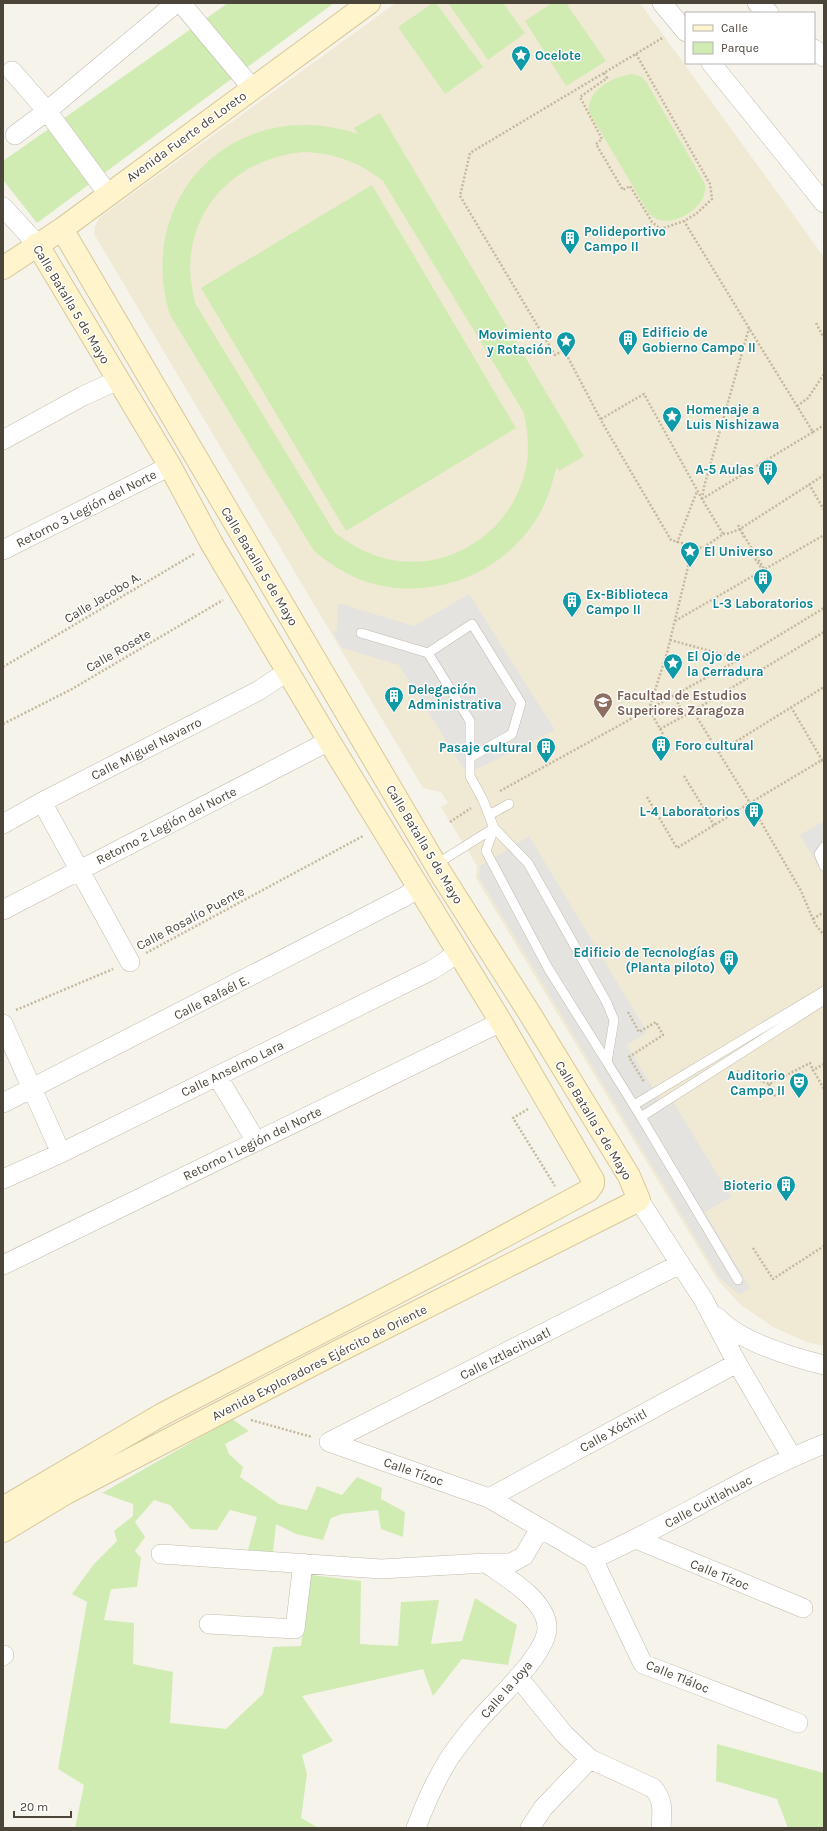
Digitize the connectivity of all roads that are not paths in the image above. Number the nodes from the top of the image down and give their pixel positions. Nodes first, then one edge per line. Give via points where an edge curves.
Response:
1 (176, 3) edge
2 (181, 3) edge
3 (370, 3) edge
4 (662, 3) edge
5 (757, 3) edge
6 (768, 12) edge
7 (685, 31) edge
8 (815, 50) edge
9 (824, 57) edge
10 (712, 64) edge
11 (12, 72) dead end
12 (252, 88) junction
13 (48, 111) junction
14 (16, 135) dead end
15 (108, 194) junction
16 (824, 202) edge
17 (3, 207) edge
18 (62, 229) junction
19 (37, 244) junction
20 (3, 268) edge
21 (118, 380) junction
22 (3, 440) edge
23 (170, 466) junction
24 (236, 527) junction
25 (212, 544) junction
26 (3, 550) edge
27 (361, 633) dead end
28 (428, 653) junction
29 (314, 657) junction
30 (288, 671) junction
31 (329, 741) junction
32 (471, 758) junction
33 (42, 802) junction
34 (509, 804) dead end
35 (489, 815) junction
36 (3, 824) edge
37 (494, 828) junction
38 (824, 847) edge
39 (824, 866) edge
40 (438, 868) junction
41 (80, 869) junction
42 (418, 888) junction
43 (3, 910) edge
44 (458, 953) junction
45 (130, 962) road end
46 (824, 991) edge
47 (824, 1000) edge
48 (6, 1018) edge
49 (502, 1022) junction
50 (607, 1062) junction
51 (217, 1076) junction
52 (32, 1088) junction
53 (3, 1103) edge
54 (634, 1105) junction
55 (641, 1117) junction
56 (256, 1141) junction
57 (61, 1152) junction
58 (3, 1179) edge
59 (588, 1191) joint
60 (640, 1200) junction
61 (680, 1264) junction
62 (3, 1265) edge
63 (738, 1280) dead end
64 (703, 1299) junction
65 (737, 1363) junction
66 (824, 1365) edge
67 (329, 1442) joint
68 (824, 1444) edge
69 (792, 1457) junction
70 (62, 1484) junction
71 (489, 1498) junction
72 (3, 1508) edge
73 (540, 1528) junction
74 (3, 1531) edge
75 (636, 1540) junction
76 (161, 1554) dead end
77 (593, 1559) junction
78 (303, 1563) junction
79 (486, 1563) junction
80 (803, 1608) dead end
81 (209, 1624) dead end
82 (518, 1678) junction
83 (798, 1723) dead end
84 (590, 1759) junction
85 (416, 1828) edge
86 (530, 1828) edge
87 (661, 1828) edge

1 - 13 street
2 - 12 street
3 - 12 street, Avenida Fuerte de Loreto
4 - 7 street
5 - 6 street
8 - 9 street
10 - 16 street
11 - 13 street
12 - 15 street, Avenida Fuerte de Loreto
13 - 14 street
13 - 15 street
15 - 18 street, Avenida Fuerte de Loreto
17 - 19 street, Calle Batalla 5 de Mayo
18 - 19 street, Avenida Fuerte de Loreto
18 - 24 street, Calle Batalla 5 de Mayo
19 - 20 street, Avenida Fuerte de Loreto
19 - 21 street, Calle Batalla 5 de Mayo
21 - 22 street via 83,396
21 - 23 street, Calle Batalla 5 de Mayo
23 - 25 street, Calle Batalla 5 de Mayo
23 - 26 street, Retorno 3 Legión del Norte
24 - 25 street
24 - 29 street, Calle Batalla 5 de Mayo
25 - 30 street, Calle Batalla 5 de Mayo
27 - 28 lane
28 - 32 lane via 470,721
28 - 32 lane via 472,624 521,703 512,734
29 - 30 street
29 - 40 street, Calle Batalla 5 de Mayo
30 - 31 street, Calle Batalla 5 de Mayo
30 - 33 street, Calle Miguel Navarro via 258,691
31 - 41 street, Retorno 2 Legión del Norte
31 - 42 street, Calle Batalla 5 de Mayo
32 - 35 lane via 470,776 484,800
33 - 36 street, Calle Miguel Navarro
33 - 41 street
34 - 35 lane
35 - 37 lane
37 - 40 lane
37 - 50 lane via 486,850 548,968
37 - 50 lane via 528,863 606,1003 614,1020
38 - 39 lane via 819,854
40 - 42 street
40 - 60 street, Calle Batalla 5 de Mayo via 629,1176
41 - 43 street, Retorno 2 Legión del Norte
41 - 45 street
42 - 44 street, Calle Batalla 5 de Mayo
42 - 52 street, Calle Rafaél E.
44 - 49 street, Calle Batalla 5 de Mayo
44 - 51 street, Calle Anselmo Lara via 432,970
46 - 54 lane
47 - 55 lane
48 - 52 street
49 - 56 street, Retorno 1 Legión del Norte
49 - 59 street, Calle Batalla 5 de Mayo via 593,1180
50 - 54 lane
51 - 56 street
51 - 57 street, Calle Anselmo Lara
52 - 53 street, Calle Rafaél E.
52 - 57 street
54 - 55 lane
55 - 63 lane
56 - 62 street, Retorno 1 Legión del Norte
57 - 58 street, Calle Anselmo Lara
59 - 70 street, Avenida Exploradores Ejército de Oriente via 161,1416
60 - 61 street, Calle Batalla 5 de Mayo
60 - 70 street, Avenida Exploradores Ejército de Oriente via 343,1348 223,1412
61 - 64 street, Calle Batalla 5 de Mayo
61 - 67 street, Calle Iztlacihuatl
64 - 65 street, Calle Batalla 5 de Mayo
64 - 66 street via 726,1327 740,1335
65 - 69 street, Calle Batalla 5 de Mayo
65 - 71 street, Calle Xóchitl
67 - 71 street, Calle Tízoc
68 - 69 street, Calle Cuitlahuac
69 - 75 street, Calle Cuitlahuac
70 - 72 street, Avenida Exploradores Ejército de Oriente
70 - 74 street, Avenida Exploradores Ejército de Oriente
71 - 73 street, Calle Tízoc
73 - 77 street, Calle Tízoc
73 - 79 street via 524,1556 518,1561
75 - 77 street, Calle Cuitlahuac
75 - 80 street, Calle Tízoc
76 - 78 street
77 - 83 street, Calle Tláloc via 643,1664
78 - 79 street via 381,1569
78 - 81 street via 295,1629
79 - 82 street, Calle la Joya via 518,1585 544,1614 547,1627 544,1641
82 - 84 street via 564,1734
82 - 85 street, Calle la Joya via 478,1721 450,1758 427,1800
84 - 86 street via 543,1808
84 - 87 street via 653,1788 660,1795 662,1805

